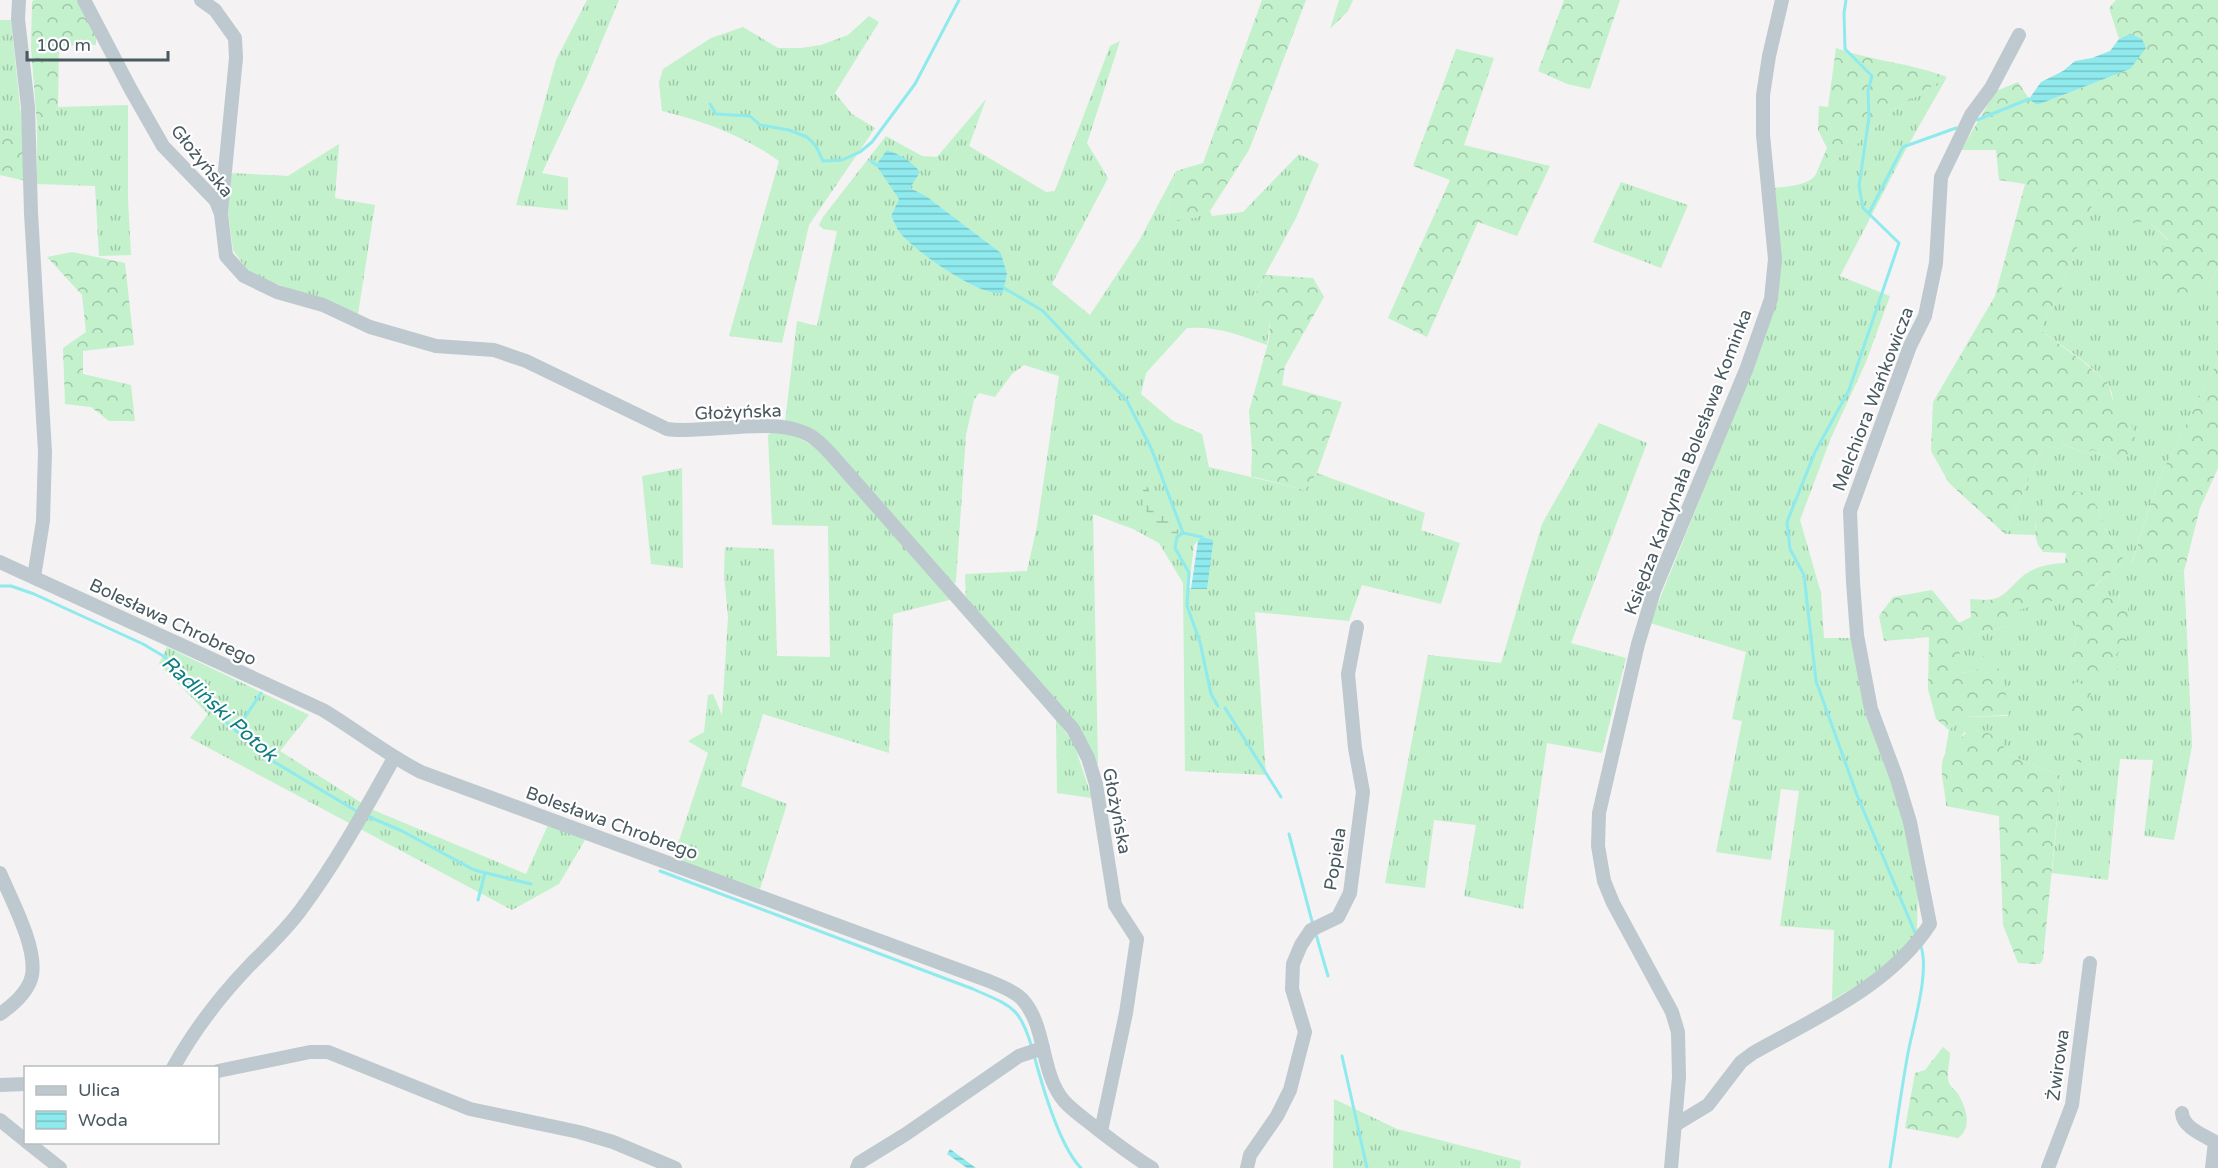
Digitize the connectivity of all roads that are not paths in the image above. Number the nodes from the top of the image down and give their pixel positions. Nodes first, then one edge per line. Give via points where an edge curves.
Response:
1 (19, 0) edge
2 (84, 0) edge
3 (201, 0) edge
4 (1782, 0) edge
5 (2019, 35) dead end
6 (221, 214) junction
7 (0, 562) edge
8 (34, 577) junction
9 (1357, 627) dead end
10 (394, 758) junction
11 (0, 873) edge
12 (2090, 963) dead end
13 (0, 1014) edge
14 (1035, 1050) junction
15 (174, 1066) edge
16 (219, 1071) edge
17 (24, 1084) edge
18 (0, 1085) edge
19 (2182, 1113) dead end
20 (0, 1120) edge
21 (1675, 1125) junction
22 (1101, 1131) junction
23 (24, 1140) edge
24 (29, 1144) edge
25 (60, 1168) edge
26 (675, 1168) edge
27 (857, 1168) edge
28 (1152, 1168) edge
29 (1247, 1168) edge
30 (1671, 1168) edge
31 (2048, 1168) edge
32 (2212, 1168) edge

1 - 8 street via 45,452 43,521
2 - 6 street, Głożyńska via 163,146 216,201
3 - 6 street via 214,10 235,38
4 - 21 street, Księdza Kardynała Bolesława Kominka via 1763,95 1775,259 1771,299 1654,591 1599,813 1598,846 1604,881 1672,1012 1678,1032
5 - 21 street, Melchiora Wańkowicza via 1971,116 1941,177 1936,263 1926,316 1910,346 1850,511 1857,635 1870,709 1910,822 1930,924 1882,976 1753,1053 1741,1062 1708,1105
6 - 22 street, Głożyńska via 226,256 244,276 370,327 436,346 494,350 526,361 668,429 687,432 784,426 814,437 1073,729 1088,758 1096,784 1115,905 1137,939 1126,1014
7 - 8 street, Bolesława Chrobrego
8 - 10 street, Bolesława Chrobrego via 322,710
9 - 29 street, Popiela via 1348,674 1363,792 1350,893 1338,916 1315,928 1301,945 1293,964 1292,990 1305,1032 1290,1090 1250,1155
10 - 14 street, Bolesława Chrobrego via 421,772 990,981 1023,1000 1034,1018
10 - 15 street via 358,823 300,910 206,1019
11 - 13 street via 30,944 32,975 16,1002
12 - 31 street, Żwirowa via 2072,1105
14 - 22 street, Bolesława Chrobrego via 1063,1100
14 - 27 street via 1019,1056
16 - 26 street via 309,1052 327,1052 470,1109 614,1142
17 - 18 street
19 - 32 street via 2186,1124 2215,1142
20 - 23 street
21 - 30 street, Księdza Kardynała Bolesława Kominka
22 - 28 street, Bolesława Chrobrego
24 - 25 street

